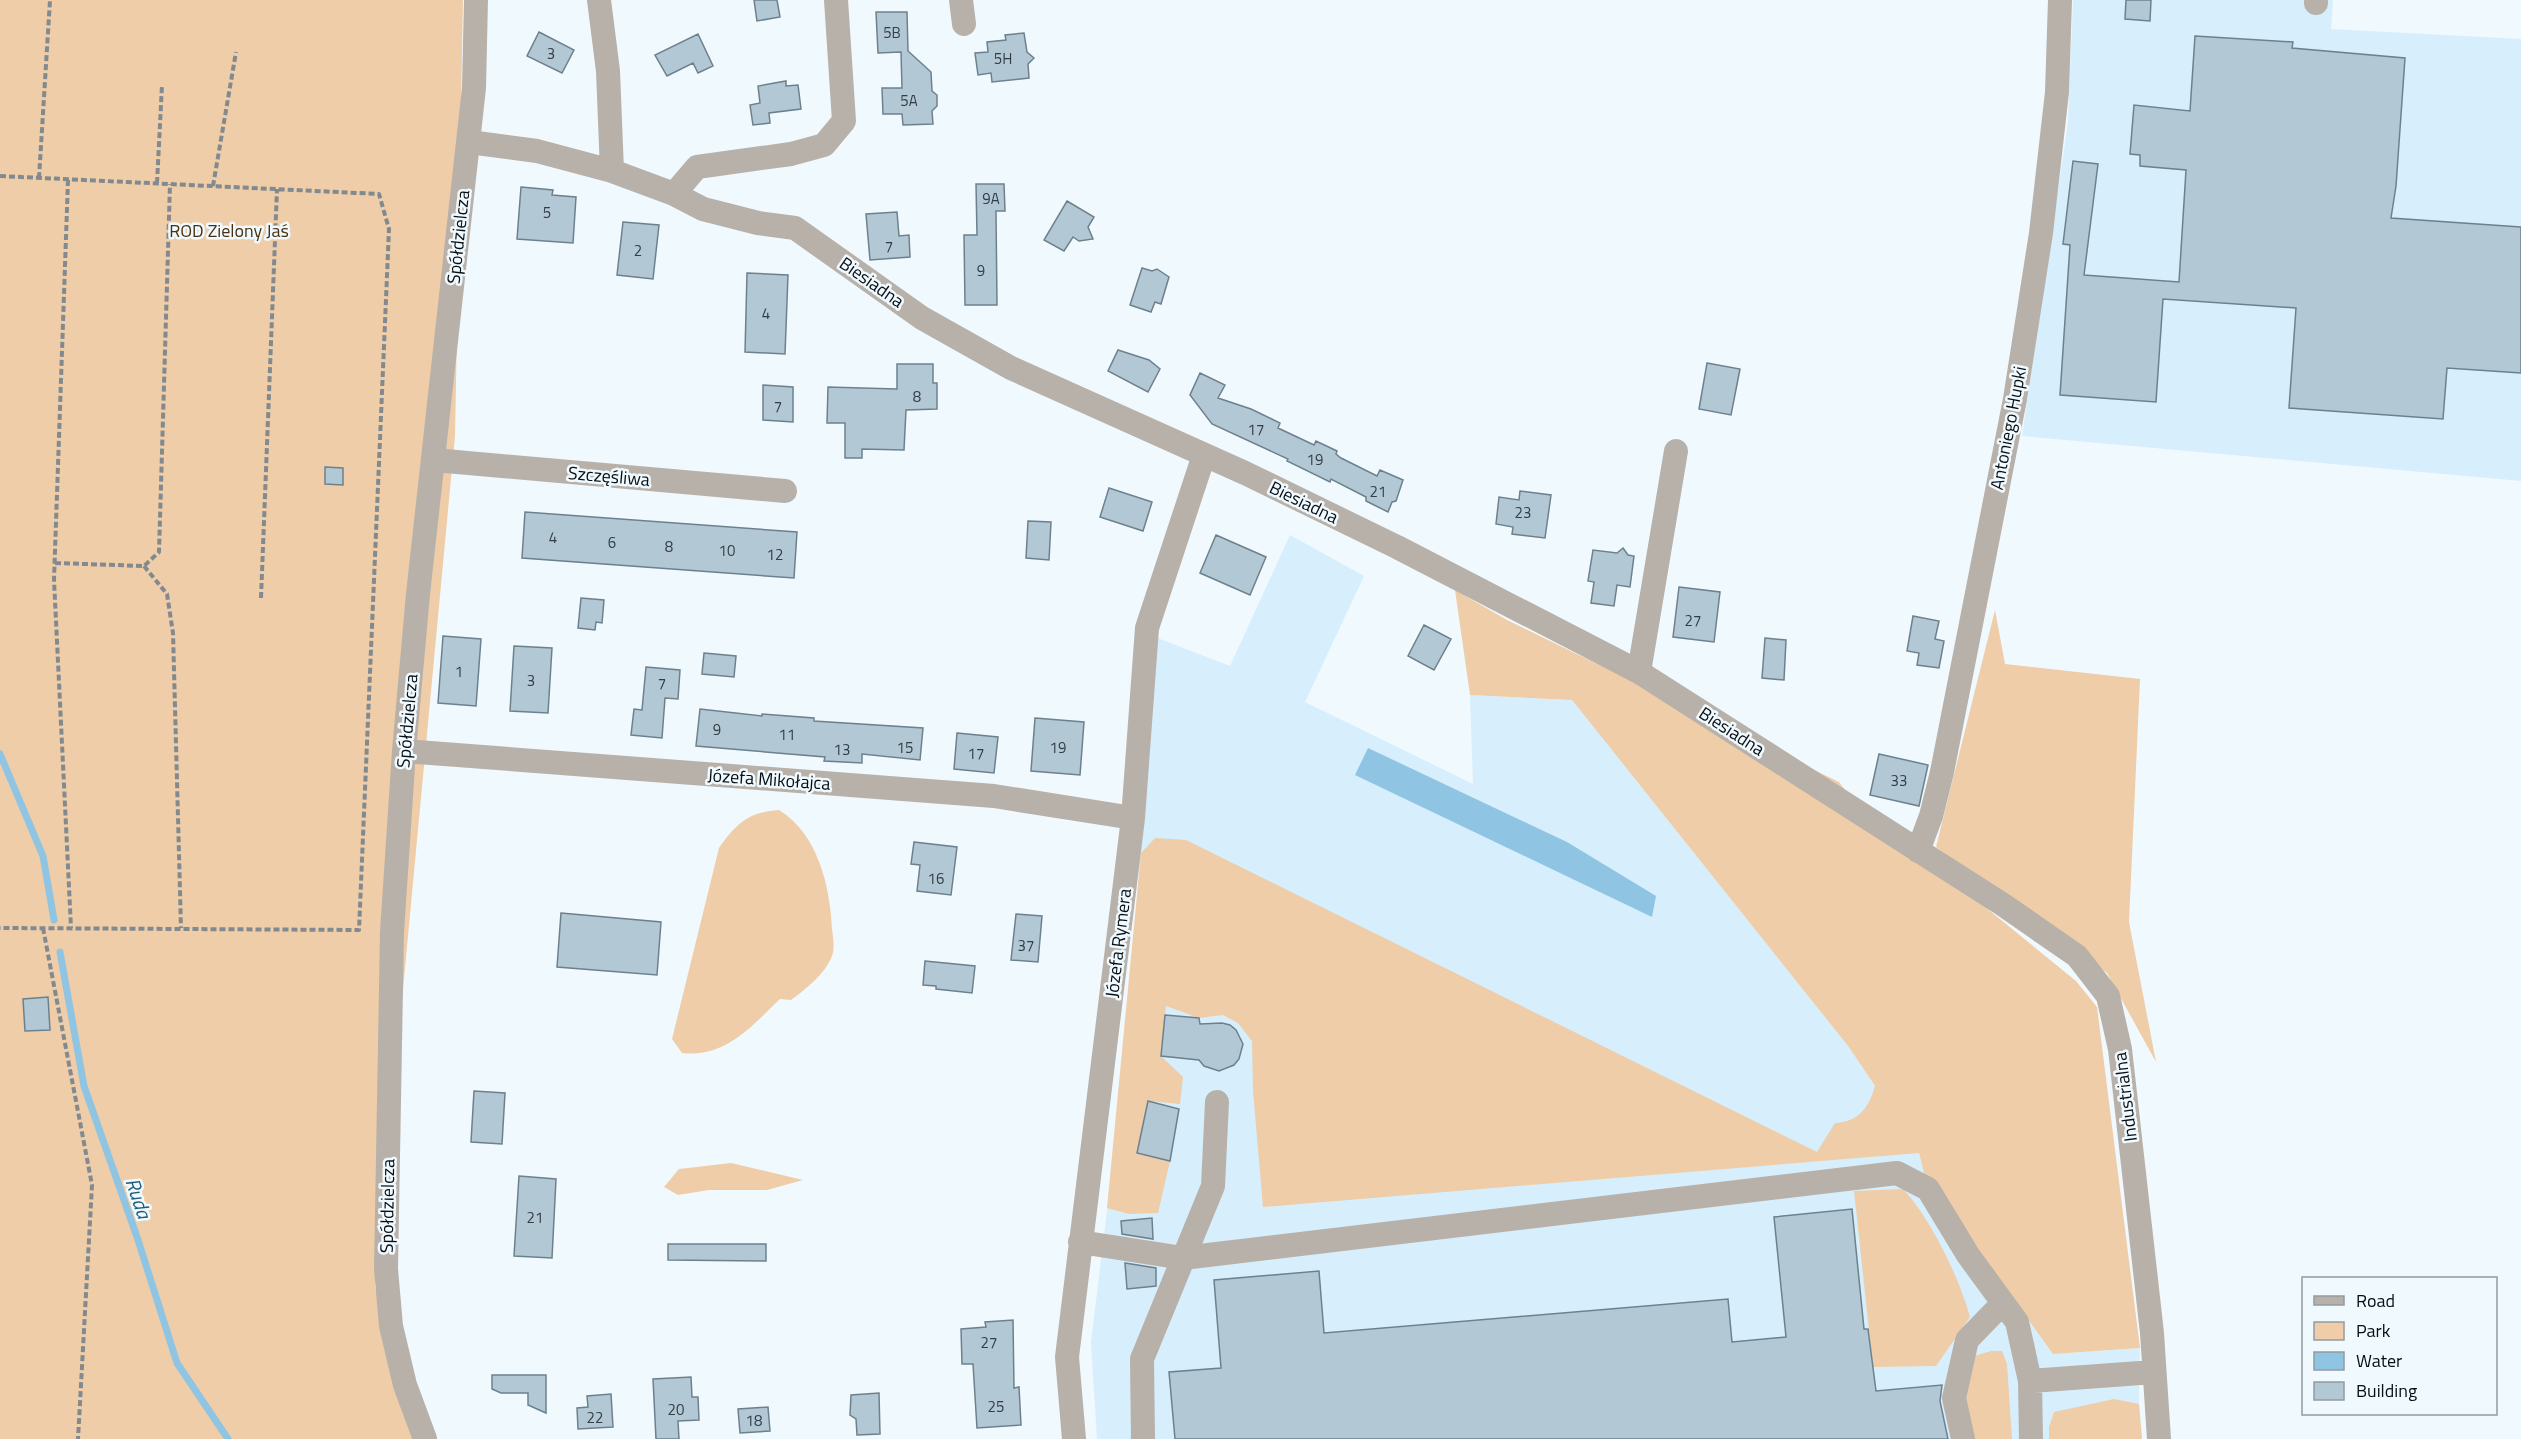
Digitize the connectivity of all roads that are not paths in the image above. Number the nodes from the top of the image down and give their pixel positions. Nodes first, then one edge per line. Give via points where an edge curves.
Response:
1 (476, 0) edge
2 (599, 0) edge
3 (836, 0) edge
4 (961, 0) edge
5 (2060, 0) edge
6 (964, 24) dead end
7 (469, 141) junction
8 (612, 171) junction
9 (674, 194) junction
10 (1676, 451) dead end
11 (1204, 455) junction
12 (434, 460) junction
13 (785, 491) dead end
14 (1639, 672) junction
15 (404, 751) junction
16 (1134, 818) junction
17 (1918, 851) junction
18 (1217, 1102) dead end
19 (1080, 1242) junction
20 (1183, 1258) junction
21 (2002, 1304) junction
22 (2154, 1372) junction
23 (2030, 1381) junction
24 (425, 1439) edge
25 (1074, 1439) edge
26 (1143, 1439) edge
27 (1963, 1439) edge
28 (2031, 1439) edge
29 (2159, 1439) edge

1 - 7 street, Spółdzielcza
2 - 8 street via 608,71
3 - 9 street via 844,121 824,145 791,154 697,167
4 - 6 street
5 - 17 street, Antoniego Hupki via 2058,92 2015,399 1942,772
7 - 8 street, Biesiadna via 537,151
7 - 12 street, Spółdzielcza
8 - 9 street, Biesiadna
9 - 11 street, Biesiadna via 703,209 795,228 922,318 1011,368
10 - 14 street
11 - 14 street, Biesiadna via 1397,547
11 - 16 street, Józefa Rymera via 1148,628
12 - 13 street, Szczęśliwa
12 - 15 street, Spółdzielcza
14 - 17 street, Biesiadna
15 - 16 street, Józefa Mikołajca via 994,796
15 - 24 street, Spółdzielcza via 392,932 386,1269 393,1335
16 - 19 street, Józefa Rymera
17 - 22 street, Industrialna via 2077,956 2108,996 2120,1048
18 - 20 street via 1213,1186
19 - 20 street
19 - 25 street, Józefa Rymera via 1067,1357
20 - 21 street via 1897,1173 1928,1189
20 - 26 street via 1142,1359
21 - 23 street via 2017,1322
21 - 27 street via 1967,1340 1954,1398
22 - 23 street
22 - 29 street, Industrialna
23 - 28 street

